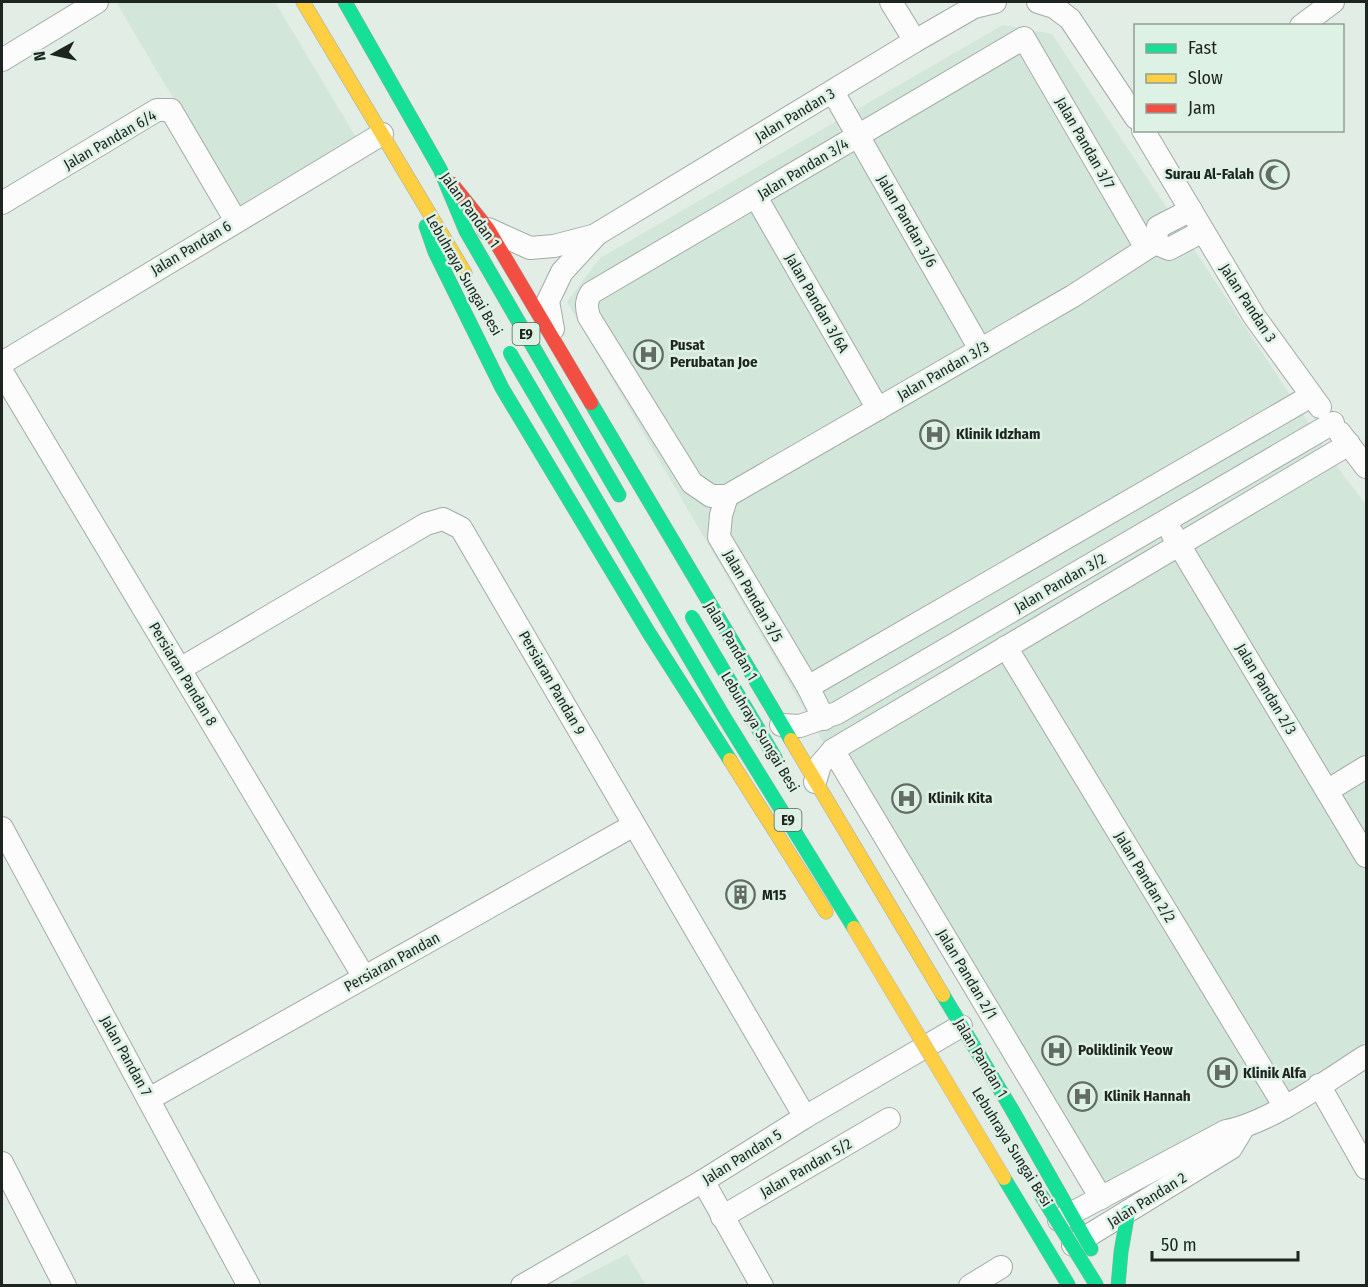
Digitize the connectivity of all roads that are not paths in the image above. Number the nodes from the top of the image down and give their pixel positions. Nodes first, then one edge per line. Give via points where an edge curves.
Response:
1 (97, 2) edge
2 (303, 2) edge
3 (345, 2) edge
4 (891, 2) edge
5 (996, 2) edge
6 (1038, 2) edge
7 (1333, 2) edge
8 (1304, 24) edge
9 (1024, 38) joint
10 (915, 41) junction
11 (2, 60) edge
12 (833, 92) junction
13 (1134, 115) edge
14 (1151, 133) edge
15 (382, 134) junction
16 (858, 136) junction
17 (440, 169) junction
18 (414, 190) junction
19 (756, 197) junction
20 (2, 203) edge
21 (1191, 210) junction
22 (236, 221) junction
23 (488, 229) junction
24 (1203, 231) junction
25 (597, 234) junction
26 (1151, 246) junction
27 (472, 286) dead end
28 (504, 343) dead end
29 (557, 348) junction
30 (980, 350) junction
31 (2, 363) edge
32 (2, 372) edge
33 (1311, 396) junction
34 (878, 409) junction
35 (1333, 423) junction
36 (1349, 444) junction
37 (1366, 467) edge
38 (728, 496) junction
39 (625, 506) dead end
40 (1166, 522) junction
41 (1179, 545) junction
42 (686, 608) dead end
43 (1006, 647) junction
44 (180, 669) junction
45 (808, 687) junction
46 (824, 719) junction
47 (781, 725) junction
48 (833, 750) junction
49 (1366, 767) edge
50 (784, 772) dead end
51 (806, 775) junction
52 (1327, 791) junction
53 (784, 792) dead end
54 (752, 796) junction
55 (634, 825) junction
56 (2, 828) edge
57 (8, 854) edge
58 (1366, 856) edge
59 (834, 924) dead end
60 (865, 973) dead end
61 (364, 977) junction
62 (937, 1025) dead end
63 (961, 1026) junction
64 (950, 1045) dead end
65 (915, 1052) junction
66 (1366, 1056) edge
67 (1318, 1085) junction
68 (149, 1099) junction
69 (1285, 1107) junction
70 (805, 1117) junction
71 (889, 1119) dead end
72 (1243, 1128) junction
73 (1366, 1168) edge
74 (3, 1171) edge
75 (703, 1181) junction
76 (1035, 1185) dead end
77 (1101, 1198) junction
78 (1128, 1212) junction
79 (1072, 1214) junction
80 (722, 1217) junction
81 (1027, 1237) junction
82 (1085, 1238) junction
83 (1043, 1265) junction
84 (1001, 1267) dead end
85 (65, 1286) edge
86 (249, 1286) edge
87 (522, 1286) edge
88 (762, 1286) edge
89 (970, 1286) edge
90 (1054, 1286) edge
91 (1069, 1286) edge
92 (1097, 1286) edge
93 (1110, 1286) edge
94 (1118, 1286) edge

1 - 11 street
2 - 15 main road
3 - 17 main road, Jalan Pandan 1 / E9
4 - 10 street
5 - 10 street, Jalan Pandan 3 via 974,7
6 - 13 street via 1054,7 1070,19
7 - 8 street
9 - 16 street, Jalan Pandan 3/4
9 - 26 street, Jalan Pandan 3/7
10 - 12 street, Jalan Pandan 3
12 - 16 street, Jalan Pandan 3/6
12 - 25 street, Jalan Pandan 3
14 - 21 street, Jalan Pandan 3
15 - 18 main road
15 - 22 street, Jalan Pandan 6
16 - 19 street, Jalan Pandan 3/4
16 - 30 street, Jalan Pandan 3/6
17 - 23 main road, Jalan Pandan 1
17 - 39 main road, Lebuhraya Sungai Besi / E9 via 466,231
18 - 27 main road, Lebuhraya Sungai Besi
18 - 54 main road via 435,252 502,388
19 - 34 street, Jalan Pandan 3/6A
19 - 38 street, Jalan Pandan 3/4 via 591,293 586,304 589,316 692,483 711,496
20 - 22 street, Jalan Pandan 6/4 via 157,110 171,110
21 - 24 street, Jalan Pandan 3
21 - 26 street, Jalan Pandan 3/3 via 1158,227
22 - 31 street, Jalan Pandan 6
23 - 25 street, Jalan Pandan 3 via 530,248
23 - 29 main road, Jalan Pandan 1
24 - 26 street via 1169,249
24 - 33 street, Jalan Pandan 3 via 1254,316
25 - 29 street, Jalan Pandan 3 via 562,272 548,301
26 - 30 street, Jalan Pandan 3/3
28 - 91 main road, Lebuhraya Sungai Besi / E9, bridge via 724,717
29 - 47 main road, Jalan Pandan 1
30 - 34 street, Jalan Pandan 3/3
32 - 44 street, Persiaran Pandan 8
33 - 35 street, Jalan Pandan 3
33 - 45 street
34 - 38 street, Jalan Pandan 3/3
35 - 36 street, Jalan Pandan 3
35 - 40 street, Jalan Pandan 3/2
36 - 37 street, Jalan Pandan 3
36 - 41 street
38 - 45 street, Jalan Pandan 3/5 via 719,537
40 - 41 street, Jalan Pandan 2/3
40 - 46 street, Jalan Pandan 3/2
41 - 43 street
41 - 52 street, Jalan Pandan 2/3
42 - 50 main road, Lebuhraya Sungai Besi, bridge
43 - 48 street
43 - 69 street, Jalan Pandan 2/2
44 - 55 street, Persiaran Pandan 9 via 426,524 443,519 461,528
44 - 61 street, Persiaran Pandan 8
45 - 46 street, Jalan Pandan 3/5
46 - 47 street, Jalan Pandan 3/2 via 800,726
47 - 51 main road, Jalan Pandan 1
48 - 51 street
48 - 77 street, Jalan Pandan 2/1
49 - 52 street
51 - 63 main road, Jalan Pandan 1
52 - 58 street, Jalan Pandan 2/3
53 - 54 main road via 770,797
54 - 59 main road
55 - 61 street, Persiaran Pandan
55 - 70 street, Persiaran Pandan 9
56 - 57 street, Jalan Pandan 7
57 - 68 street, Jalan Pandan 7
60 - 65 main road
61 - 68 street, Persiaran Pandan
62 - 64 main road
63 - 65 street, Jalan Pandan 5
63 - 79 main road, Jalan Pandan 1
65 - 70 street, Jalan Pandan 5
65 - 81 main road
66 - 67 street, Jalan Pandan 2
67 - 69 street, Jalan Pandan 2
67 - 73 street
68 - 86 street, Jalan Pandan 7
69 - 72 street, Jalan Pandan 2
70 - 75 street, Jalan Pandan 5
71 - 80 street, Jalan Pandan 5/2
72 - 77 street, Jalan Pandan 2 via 1226,1131
72 - 78 street, Jalan Pandan 2 via 1231,1148
74 - 85 street
75 - 80 street
75 - 87 street, Jalan Pandan 5
76 - 92 main road, Lebuhraya Sungai Besi, bridge
77 - 79 street, Jalan Pandan 2
78 - 82 street, Jalan Pandan 2
78 - 94 main road
79 - 81 street, Jalan Pandan 2
79 - 82 main road, Jalan Pandan 1
80 - 88 street
81 - 83 main road
82 - 83 street, Jalan Pandan 2
82 - 93 main road, Jalan Pandan 1
83 - 90 main road
84 - 89 street

